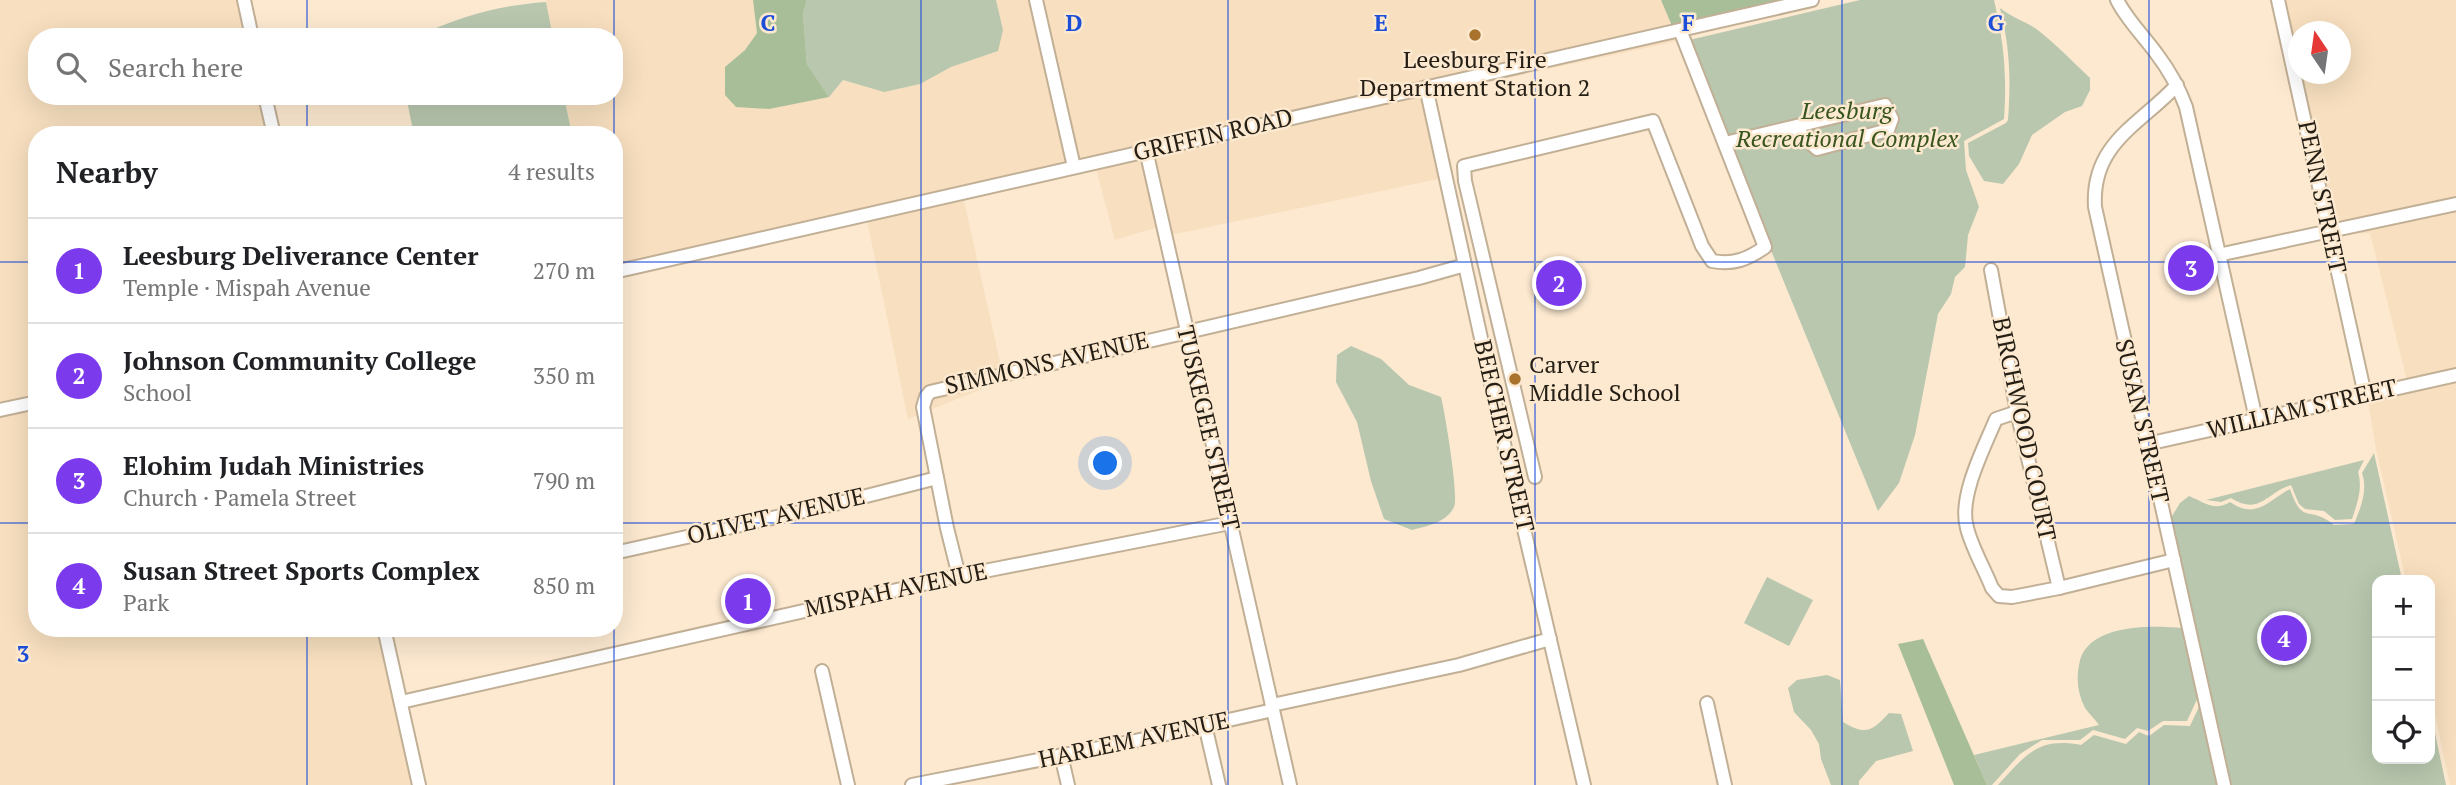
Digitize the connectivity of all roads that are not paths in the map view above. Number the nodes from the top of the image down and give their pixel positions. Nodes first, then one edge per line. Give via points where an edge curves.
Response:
1 (244, 0) edge
2 (1036, 0) edge
3 (1812, 0) edge
4 (2116, 0) edge
5 (2278, 0) edge
6 (250, 28) edge
7 (1680, 30) junction
8 (2177, 85) junction
9 (1426, 87) junction
10 (267, 105) edge
11 (272, 126) edge
12 (1794, 127) junction
13 (1725, 143) junction
14 (1146, 150) junction
15 (1074, 167) junction
16 (2456, 204) edge
17 (2330, 231) junction
18 (2218, 256) junction
19 (1465, 265) junction
20 (623, 270) edge
21 (1991, 270) dead end
22 (1187, 331) junction
23 (2456, 375) edge
24 (2365, 395) junction
25 (28, 404) edge
26 (0, 411) edge
27 (2017, 412) junction
28 (2256, 419) junction
29 (2147, 444) junction
30 (1535, 477) dead end
31 (937, 478) junction
32 (1230, 523) junction
33 (623, 551) edge
34 (2174, 560) junction
35 (959, 576) junction
36 (2059, 588) junction
37 (386, 637) edge
38 (1550, 639) junction
39 (822, 671) dead end
40 (401, 702) junction
41 (1707, 703) dead end
42 (1272, 708) junction
43 (1205, 725) junction
44 (1061, 755) junction
45 (419, 785) edge
46 (848, 785) edge
47 (912, 785) edge
48 (1068, 785) edge
49 (1219, 785) edge
50 (1290, 785) edge
51 (1584, 785) edge
52 (1725, 785) edge
53 (2224, 785) edge

1 - 6 street
2 - 15 street
3 - 7 street, GRIFFIN ROAD
4 - 8 street
5 - 17 street, PENN STREET
7 - 9 street, GRIFFIN ROAD
7 - 13 street
8 - 18 street via 2186,107
8 - 29 street, SUSAN STREET via 2115,142 2101,168 2094,198
9 - 14 street, GRIFFIN ROAD
9 - 19 street, BEECHER STREET
10 - 11 street
12 - 12 street via 1885,105 1892,119 1888,130 1817,149
12 - 13 street
13 - 30 street via 1765,247 1749,258 1727,264 1712,261 1702,246 1653,121 1464,166
14 - 15 street, GRIFFIN ROAD
14 - 22 street, TUSKEGEE STREET
15 - 20 street, GRIFFIN ROAD
16 - 17 street
17 - 18 street
17 - 24 street, PENN STREET
18 - 28 street
19 - 22 street, SIMMONS AVENUE
19 - 38 street, BEECHER STREET
21 - 27 street, BIRCHWOOD COURT
22 - 31 street, SIMMONS AVENUE via 935,389 923,404
22 - 32 street, TUSKEGEE STREET
23 - 24 street, WILLIAM STREET
24 - 28 street, WILLIAM STREET
25 - 26 street
27 - 36 street, BIRCHWOOD COURT
27 - 36 street via 1996,419 1965,505 1966,527 1999,597
28 - 29 street, WILLIAM STREET
29 - 34 street, SUSAN STREET
31 - 33 street, OLIVET AVENUE
31 - 35 street
32 - 35 street, MISPAH AVENUE
32 - 42 street, TUSKEGEE STREET
34 - 36 street
34 - 53 street, SUSAN STREET
35 - 40 street, MISPAH AVENUE
37 - 40 street
38 - 42 street, HARLEM AVENUE
38 - 51 street, BEECHER STREET
39 - 46 street
40 - 45 street
41 - 52 street
42 - 43 street, HARLEM AVENUE
42 - 50 street, TUSKEGEE STREET
43 - 44 street, HARLEM AVENUE
43 - 49 street
44 - 47 street, HARLEM AVENUE
44 - 48 street

